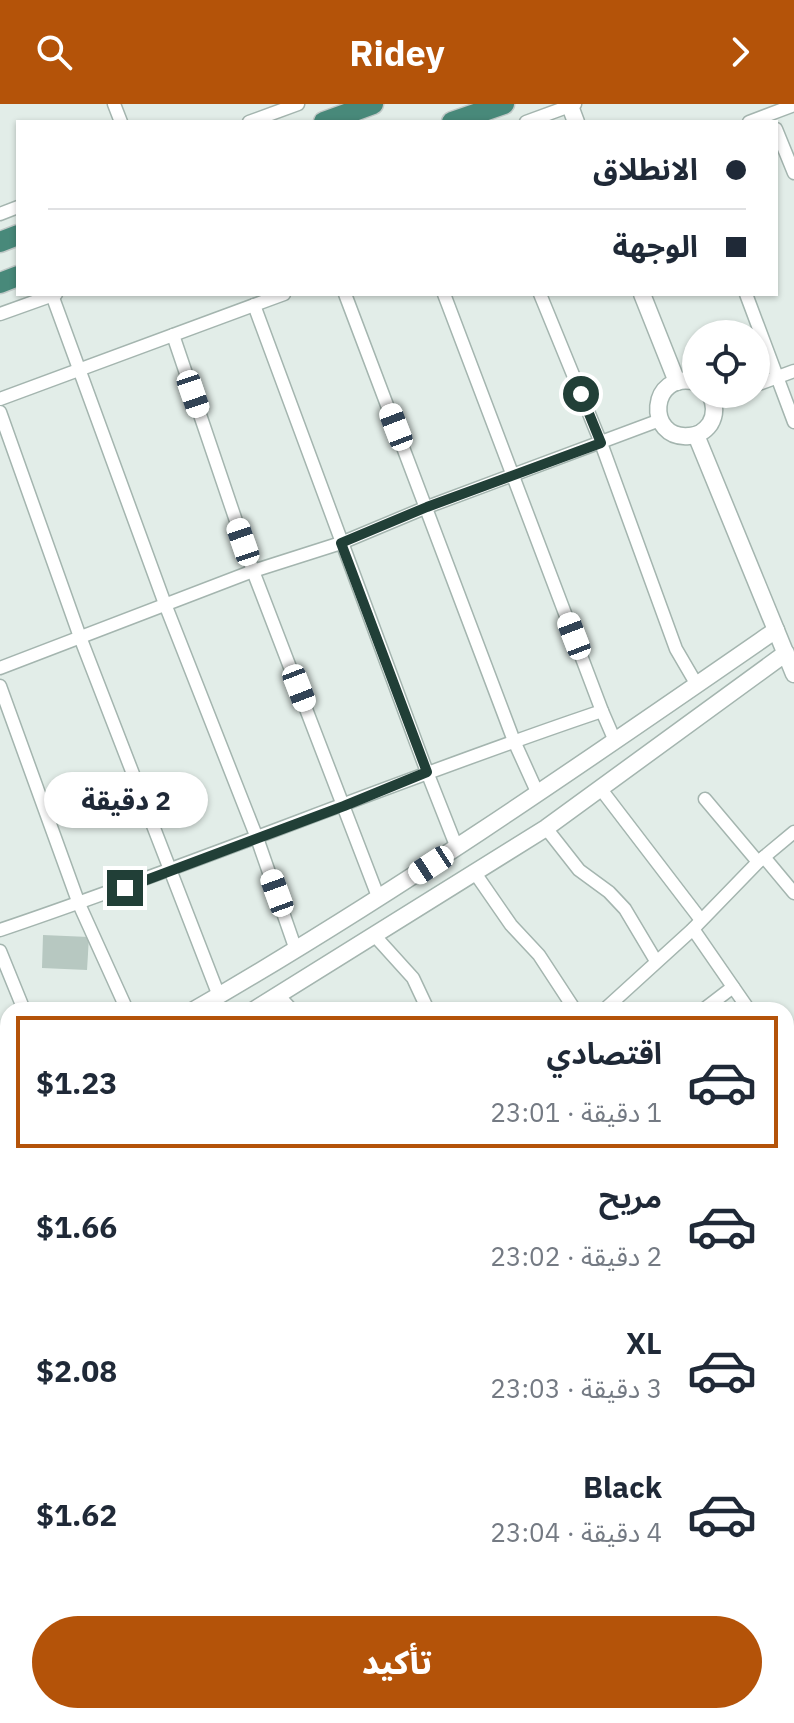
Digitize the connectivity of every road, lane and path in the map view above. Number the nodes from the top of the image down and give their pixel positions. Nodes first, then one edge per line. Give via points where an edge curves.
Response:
1 (298, 104) edge
2 (373, 104) edge
3 (504, 104) edge
4 (794, 105) edge
5 (573, 111) edge
6 (771, 118) edge
7 (254, 120) edge
8 (329, 120) edge
9 (458, 120) edge
10 (535, 120) edge
11 (778, 134) edge
12 (794, 173) edge
13 (51, 296) edge
14 (54, 296) edge
15 (279, 296) edge
16 (346, 296) edge
17 (445, 296) edge
18 (541, 296) edge
19 (643, 296) edge
20 (747, 296) edge
21 (254, 305) junction
22 (0, 314) edge
23 (173, 335) junction
24 (81, 369) junction
25 (794, 371) edge
26 (777, 378) junction
27 (770, 380) edge
28 (677, 382) junction
29 (682, 382) edge
30 (0, 399) edge
31 (715, 408) edge
32 (0, 412) edge
33 (660, 420) junction
34 (794, 422) edge
35 (696, 435) junction
36 (601, 443) junction
37 (512, 476) junction
38 (427, 507) junction
39 (341, 543) junction
40 (253, 571) junction
41 (165, 604) junction
42 (80, 637) junction
43 (784, 640) edge
44 (0, 668) edge
45 (794, 674) edge
46 (697, 685) junction
47 (0, 686) edge
48 (602, 711) junction
49 (514, 741) junction
50 (615, 741) junction
51 (427, 772) junction
52 (600, 788) junction
53 (538, 794) junction
54 (705, 799) dead end
55 (344, 806) junction
56 (546, 828) junction
57 (794, 832) edge
58 (257, 838) junction
59 (457, 848) junction
60 (761, 860) junction
61 (170, 872) junction
62 (475, 873) junction
63 (794, 893) edge
64 (379, 899) junction
65 (79, 904) junction
66 (697, 924) junction
67 (392, 925) junction
68 (0, 930) edge
69 (375, 936) junction
70 (296, 950) junction
71 (0, 951) edge
72 (656, 961) junction
73 (733, 987) junction
74 (219, 996) junction
75 (279, 996) junction
76 (21, 1002) edge
77 (123, 1002) edge
78 (208, 1002) edge
79 (268, 1002) edge
80 (285, 1002) edge
81 (424, 1002) edge
82 (570, 1002) edge
83 (612, 1002) edge
84 (713, 1002) edge
85 (743, 1002) edge

1 - 7 street
2 - 8 highway
3 - 9 highway
4 - 6 street
5 - 10 street
11 - 12 street
13 - 22 street
14 - 24 street
15 - 21 street
16 - 38 street
17 - 37 street
18 - 36 street
19 - 28 street
20 - 26 street
21 - 23 street
21 - 39 street
23 - 24 street
23 - 40 street
24 - 30 street
24 - 41 street
25 - 26 street
26 - 27 street
26 - 34 street
28 - 29 street
28 - 33 street via 661,396
31 - 35 street via 712,421
32 - 42 street
33 - 35 street via 674,434
33 - 36 street
35 - 43 street
36 - 37 street
36 - 46 street via 676,649
37 - 38 street
37 - 48 street
38 - 39 street
38 - 49 street
39 - 40 street
39 - 51 street
40 - 41 street
40 - 55 street
41 - 42 street
41 - 58 street
42 - 44 street
42 - 61 street
43 - 45 street
43 - 46 street
43 - 52 street
46 - 50 street
47 - 65 street
48 - 49 street
48 - 50 street
49 - 51 street
49 - 53 street
50 - 53 street
51 - 55 street
51 - 59 street
52 - 56 street
52 - 66 street
53 - 59 street
54 - 60 street
55 - 58 street
55 - 64 street
56 - 62 street
56 - 72 street via 579,870 625,909
57 - 60 street
58 - 61 street
58 - 70 street
59 - 64 street
60 - 63 street
60 - 66 street
61 - 65 street
61 - 74 street
62 - 67 street
62 - 82 street
64 - 67 street
64 - 70 street
65 - 68 street
65 - 77 street
66 - 72 street
66 - 73 street
67 - 69 street
69 - 75 street
69 - 81 street via 413,978
70 - 74 street
71 - 76 street
72 - 83 street
73 - 84 street
73 - 85 street
74 - 78 street
75 - 79 street
75 - 80 street

